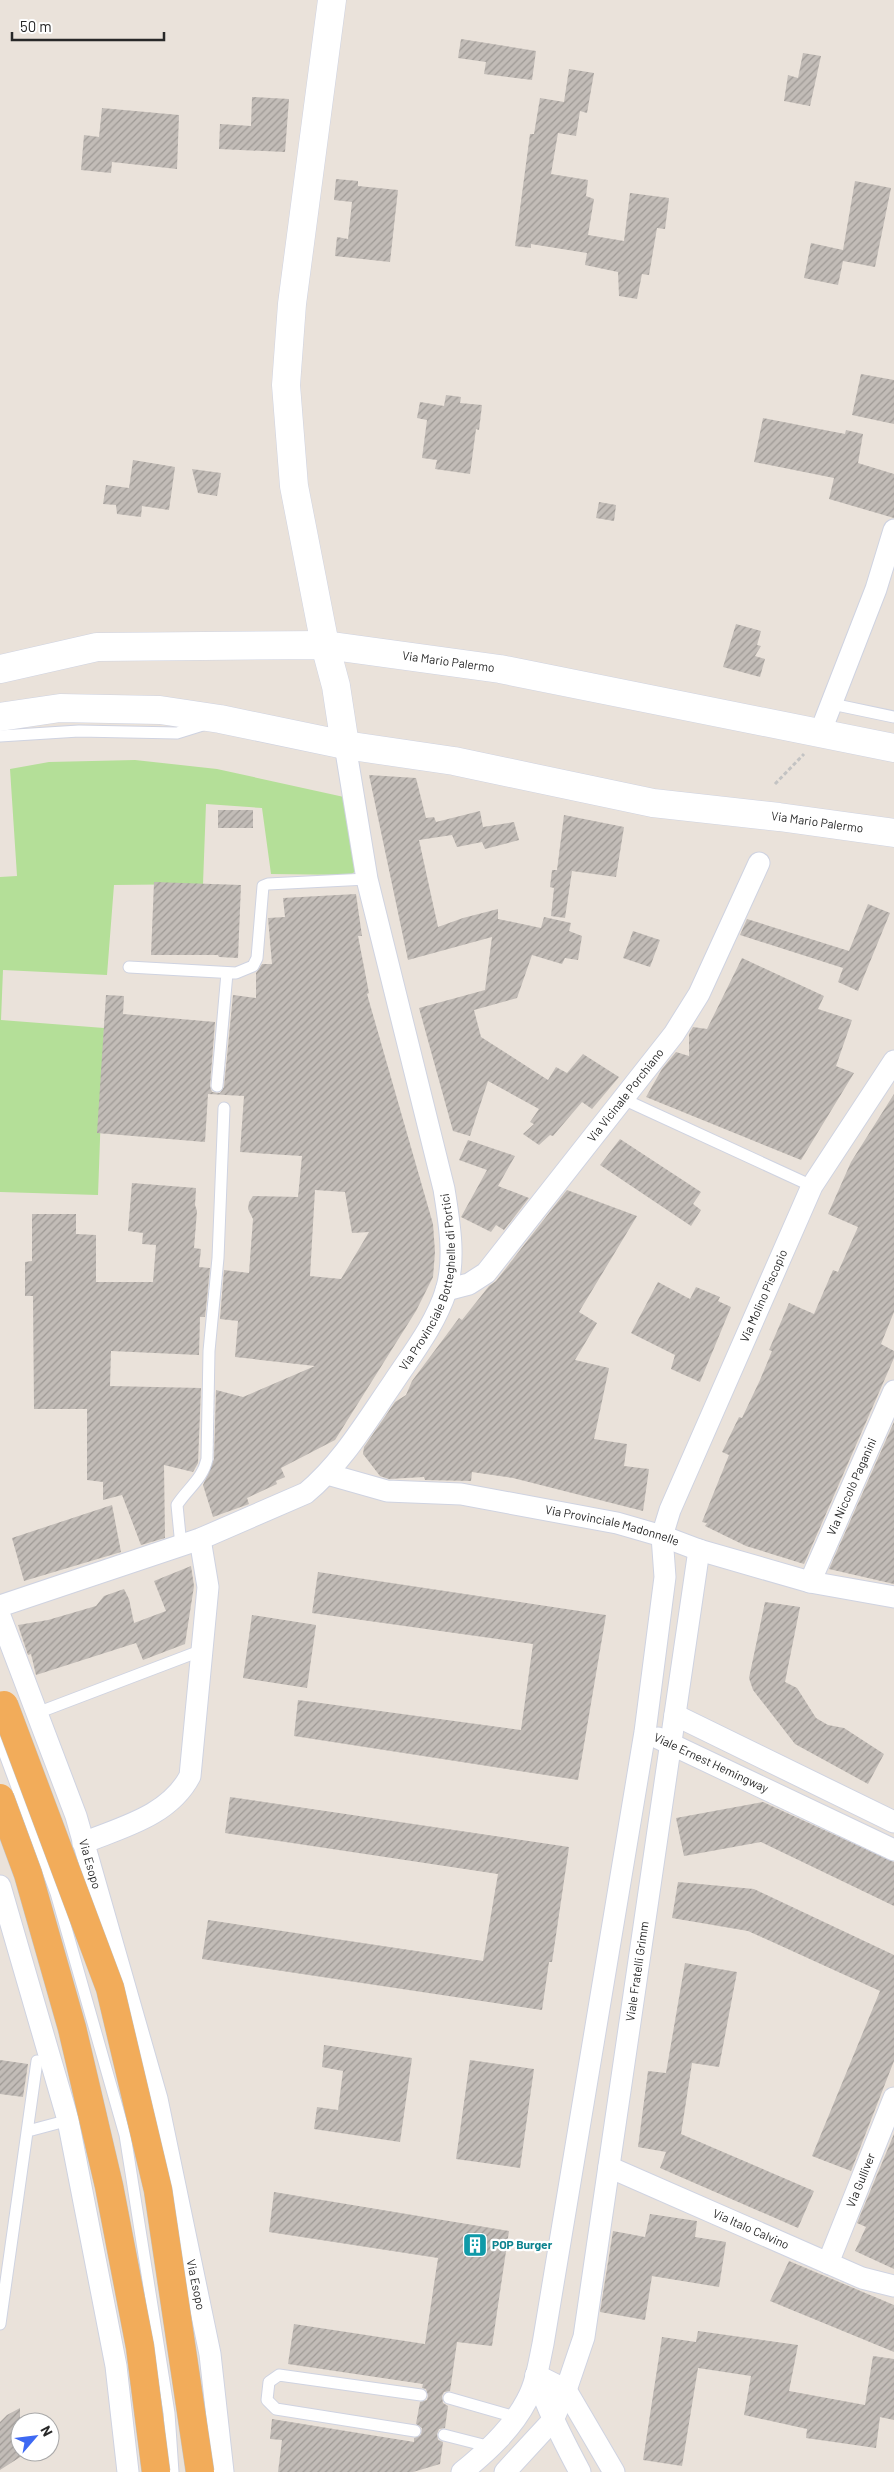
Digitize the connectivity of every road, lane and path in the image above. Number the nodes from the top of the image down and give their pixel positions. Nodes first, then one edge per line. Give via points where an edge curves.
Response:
1 (332, 0) edge
2 (894, 530) edge
3 (325, 645) junction
4 (0, 669) edge
5 (832, 704) junction
6 (0, 717) edge
7 (894, 717) edge
8 (220, 719) junction
9 (0, 736) edge
10 (814, 742) junction
11 (345, 745) junction
12 (894, 748) edge
13 (775, 784) dead end
14 (894, 833) edge
15 (759, 863) dead end
16 (367, 879) junction
17 (129, 968) dead end
18 (227, 973) junction
19 (892, 1067) edge
20 (217, 1086) dead end
21 (623, 1099) junction
22 (224, 1108) dead end
23 (812, 1186) junction
24 (446, 1290) junction
25 (894, 1391) edge
26 (327, 1474) junction
27 (662, 1536) junction
28 (191, 1543) junction
29 (699, 1550) junction
30 (810, 1582) junction
31 (894, 1597) edge
32 (0, 1606) edge
33 (2, 1629) edge
34 (200, 1651) junction
35 (4, 1705) dead end
36 (37, 1714) junction
37 (675, 1715) junction
38 (645, 1732) junction
39 (0, 1742) edge
40 (671, 1744) junction
41 (0, 1798) edge
42 (894, 1822) edge
43 (83, 1843) junction
44 (894, 1850) edge
45 (0, 1886) edge
46 (37, 2061) dead end
47 (157, 2098) junction
48 (894, 2098) edge
49 (109, 2111) junction
50 (68, 2120) junction
51 (28, 2131) junction
52 (609, 2167) junction
53 (828, 2263) junction
54 (894, 2286) edge
55 (0, 2324) edge
56 (536, 2375) junction
57 (566, 2390) junction
58 (421, 2395) dead end
59 (449, 2398) dead end
60 (515, 2417) junction
61 (553, 2420) junction
62 (415, 2431) dead end
63 (444, 2435) dead end
64 (490, 2447) junction
65 (128, 2472) edge
66 (156, 2472) edge
67 (173, 2472) edge
68 (200, 2472) edge
69 (224, 2472) edge
70 (462, 2472) edge
71 (505, 2472) edge
72 (580, 2472) edge
73 (614, 2472) edge

1 - 3 street via 292,304 286,385 294,486
2 - 5 street via 876,589
3 - 4 street, Via Mario Palermo via 96,647
3 - 10 street, Via Mario Palermo via 500,669
3 - 11 street via 336,686
5 - 7 lane
5 - 10 street
6 - 8 street, Via Mario Palermo via 60,708 160,710
8 - 9 lane via 177,733 79,731
8 - 11 street, Via Mario Palermo
10 - 12 street, Via Mario Palermo
10 - 13 path
11 - 14 street, Via Mario Palermo via 454,761 652,803
11 - 16 street, Via Provinciale Botteghelle di Portici
15 - 21 street, Via Vicinale Porchiano via 686,1016
16 - 18 lane via 265,884 261,888 258,958 246,970
16 - 24 street, Via Provinciale Botteghelle di Portici via 444,1189 450,1261
17 - 18 lane
18 - 20 lane
19 - 23 street, Via Molino Piscopio
21 - 23 lane
21 - 24 street, Via Vicinale Porchiano via 486,1273 469,1284
22 - 28 lane via 218,1258 209,1351 207,1459 199,1479 177,1505
23 - 27 street, Via Molino Piscopio via 670,1510
24 - 26 street, Via Provinciale Botteghelle di Portici via 431,1326 348,1449
25 - 30 street, Via Niccolò Paganini
26 - 27 street, Via Provinciale Madonnelle via 374,1489 461,1494 617,1523
26 - 28 street, Via Provinciale Botteghelle di Portici via 292,1501
27 - 29 street, Via Provinciale Madonnelle
27 - 38 street via 665,1577
28 - 32 street, Via Provinciale Botteghelle di Portici
28 - 34 street via 208,1587
29 - 30 street, Via Provinciale Madonnelle
29 - 37 street, Viale Fratelli Grimm
30 - 31 street, Via Provinciale Madonnelle
33 - 36 street, Via Esopo
34 - 36 lane
34 - 43 street via 190,1776 183,1789 159,1811
35 - 68 highway, bridge via 110,1988 158,2190
36 - 43 street, Via Esopo
37 - 38 street, Viale Ernest Hemingway
37 - 40 street, Viale Fratelli Grimm
37 - 42 street
38 - 40 street, Viale Ernest Hemingway
38 - 56 street via 544,2344
39 - 49 lane via 56,1893
40 - 44 street, Viale Ernest Hemingway
40 - 52 street, Viale Fratelli Grimm
41 - 66 highway, bridge via 28,1874 72,2028 110,2186 140,2347
43 - 47 street, Via Esopo
45 - 50 street
46 - 51 lane
47 - 49 lane
47 - 69 street, Via Esopo via 210,2354
48 - 53 street, Via Gulliver
49 - 50 lane
49 - 67 lane via 125,2135 170,2413
50 - 51 lane
50 - 65 street via 116,2366
51 - 55 lane
52 - 53 street, Via Italo Calvino
52 - 57 street, Viale Fratelli Grimm via 584,2337
53 - 54 street, Via Italo Calvino via 862,2278
56 - 57 street
56 - 60 street via 527,2400
56 - 61 street
57 - 61 street, Viale Fratelli Grimm
57 - 73 street
58 - 62 lane via 279,2375 270,2382 267,2400 276,2410
59 - 60 lane
60 - 64 street
61 - 71 street, Viale Fratelli Grimm
61 - 72 street
63 - 64 lane
64 - 70 street

